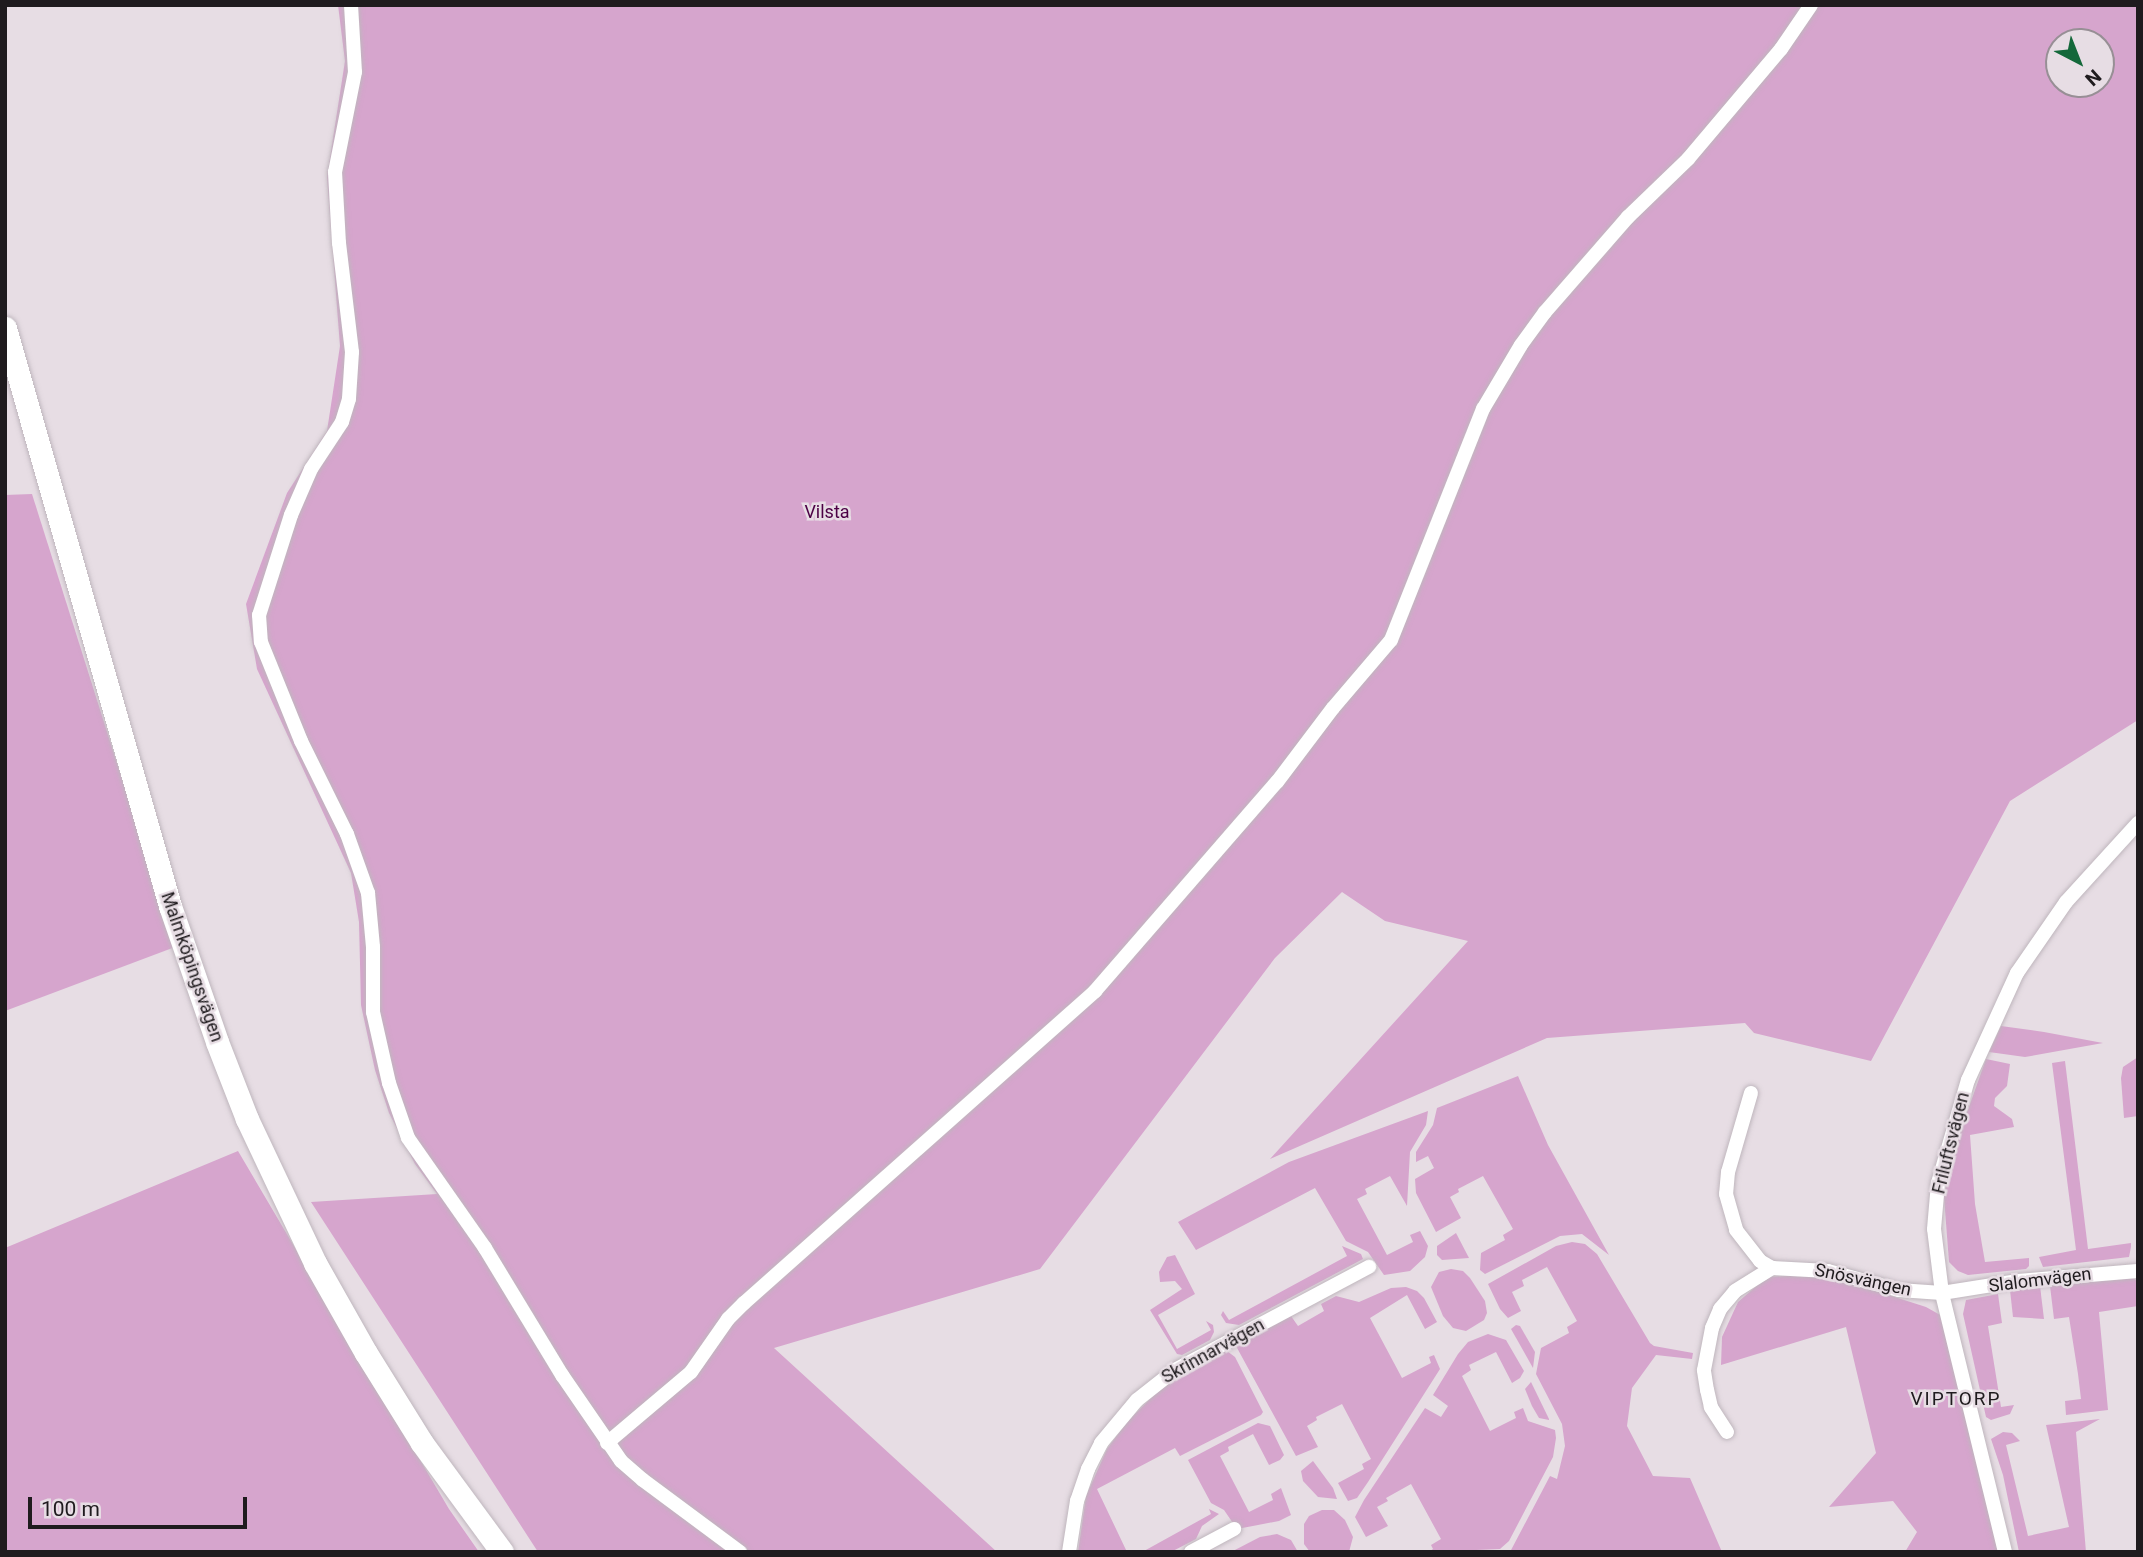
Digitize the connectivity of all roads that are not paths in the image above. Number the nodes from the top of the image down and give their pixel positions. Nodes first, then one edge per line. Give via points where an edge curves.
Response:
1 (351, 5) edge
2 (1811, 5) edge
3 (5, 328) edge
4 (2138, 823) edge
5 (1751, 1093) dead end
6 (1369, 1267) dead end
7 (1772, 1268) junction
8 (2138, 1271) edge
9 (1942, 1293) junction
10 (1727, 1432) dead end
11 (607, 1443) junction
12 (1234, 1529) dead end
13 (502, 1552) edge
14 (740, 1552) edge
15 (1069, 1552) edge
16 (1191, 1552) edge
17 (2005, 1552) edge

1 - 11 street via 355,72 338,149 335,195 352,352 349,399 342,422 296,501 258,626 276,682 347,834 368,893 373,1012 389,1083 408,1138 485,1248
2 - 11 street via 1781,49 1688,159 1628,217 1521,345 1483,409 1391,640 1277,782 1095,991 744,1303 691,1372
3 - 13 main road, Malmköpingsvägen via 170,905 247,1119 316,1263 366,1353 422,1443
4 - 9 street, Friluftsvägen via 2074,892 2040,937 1971,1071 1938,1183 1934,1229
5 - 7 street via 1728,1171 1726,1194 1735,1230 1760,1261
6 - 15 street, Skrinnarvägen via 1175,1370 1137,1400 1101,1443 1088,1469 1077,1501
7 - 9 street, Snösvängen via 1828,1271 1899,1290
7 - 10 street via 1735,1291 1720,1308 1712,1328 1704,1370 1707,1391
8 - 9 street, Slalomvägen
9 - 17 street, Friluftsvägen
11 - 14 street via 643,1480
12 - 16 street

